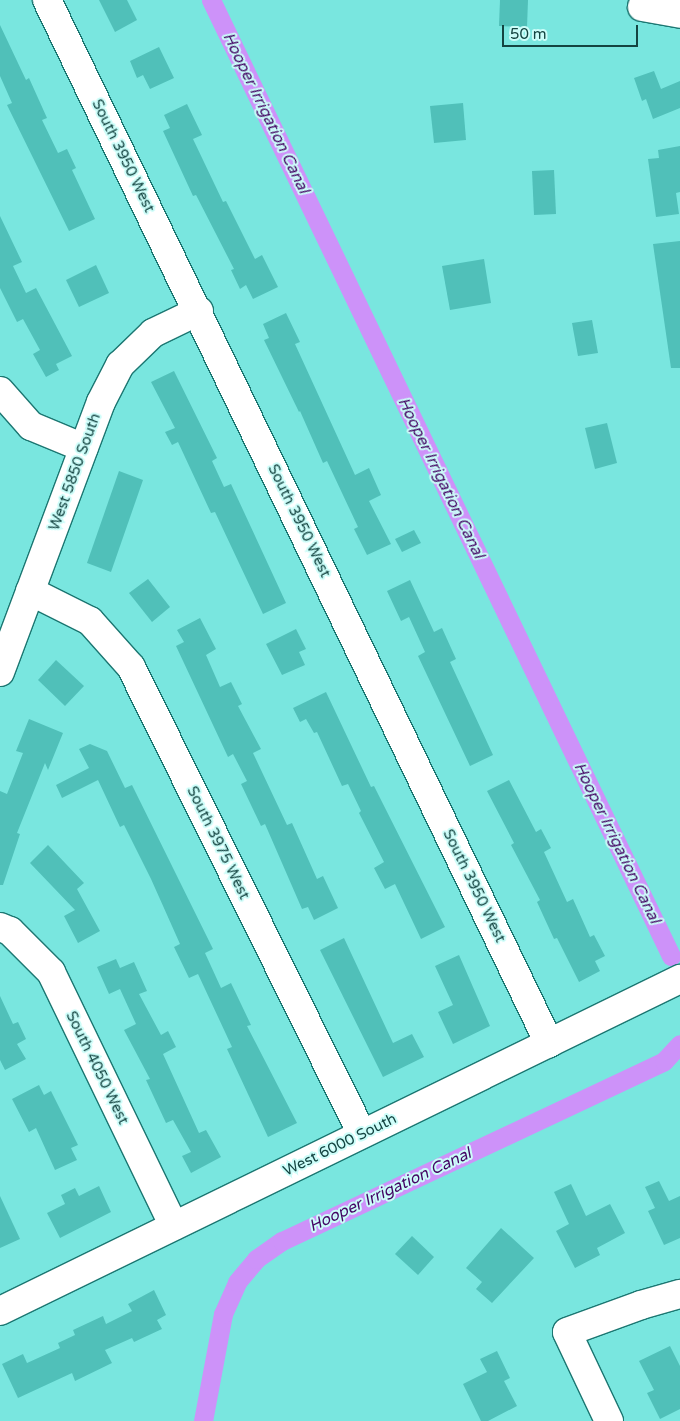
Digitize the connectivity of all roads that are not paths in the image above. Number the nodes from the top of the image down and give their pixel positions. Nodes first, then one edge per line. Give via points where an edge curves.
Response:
1 (48, 0) edge
2 (642, 7) dead end
3 (680, 14) edge
4 (199, 311) junction
5 (0, 391) edge
6 (84, 448) junction
7 (30, 591) junction
8 (0, 672) edge
9 (0, 927) edge
10 (680, 979) edge
11 (549, 1043) junction
12 (362, 1134) junction
13 (174, 1226) junction
14 (680, 1294) edge
15 (0, 1311) edge
16 (609, 1421) edge

1 - 4 street, South 3950 West
2 - 3 street
4 - 6 street, West 5850 South via 153,333 120,365 101,402
4 - 11 street, South 3950 West
5 - 6 street via 31,426
6 - 7 street, West 5850 South
7 - 8 street, West 5850 South
7 - 12 street, South 3975 West via 90,622 131,667
9 - 13 street, South 4050 West via 10,931 50,972
10 - 11 street, West 6000 South
11 - 12 street, West 6000 South
12 - 13 street, West 6000 South
13 - 15 street, West 6000 South
14 - 16 street via 567,1332

